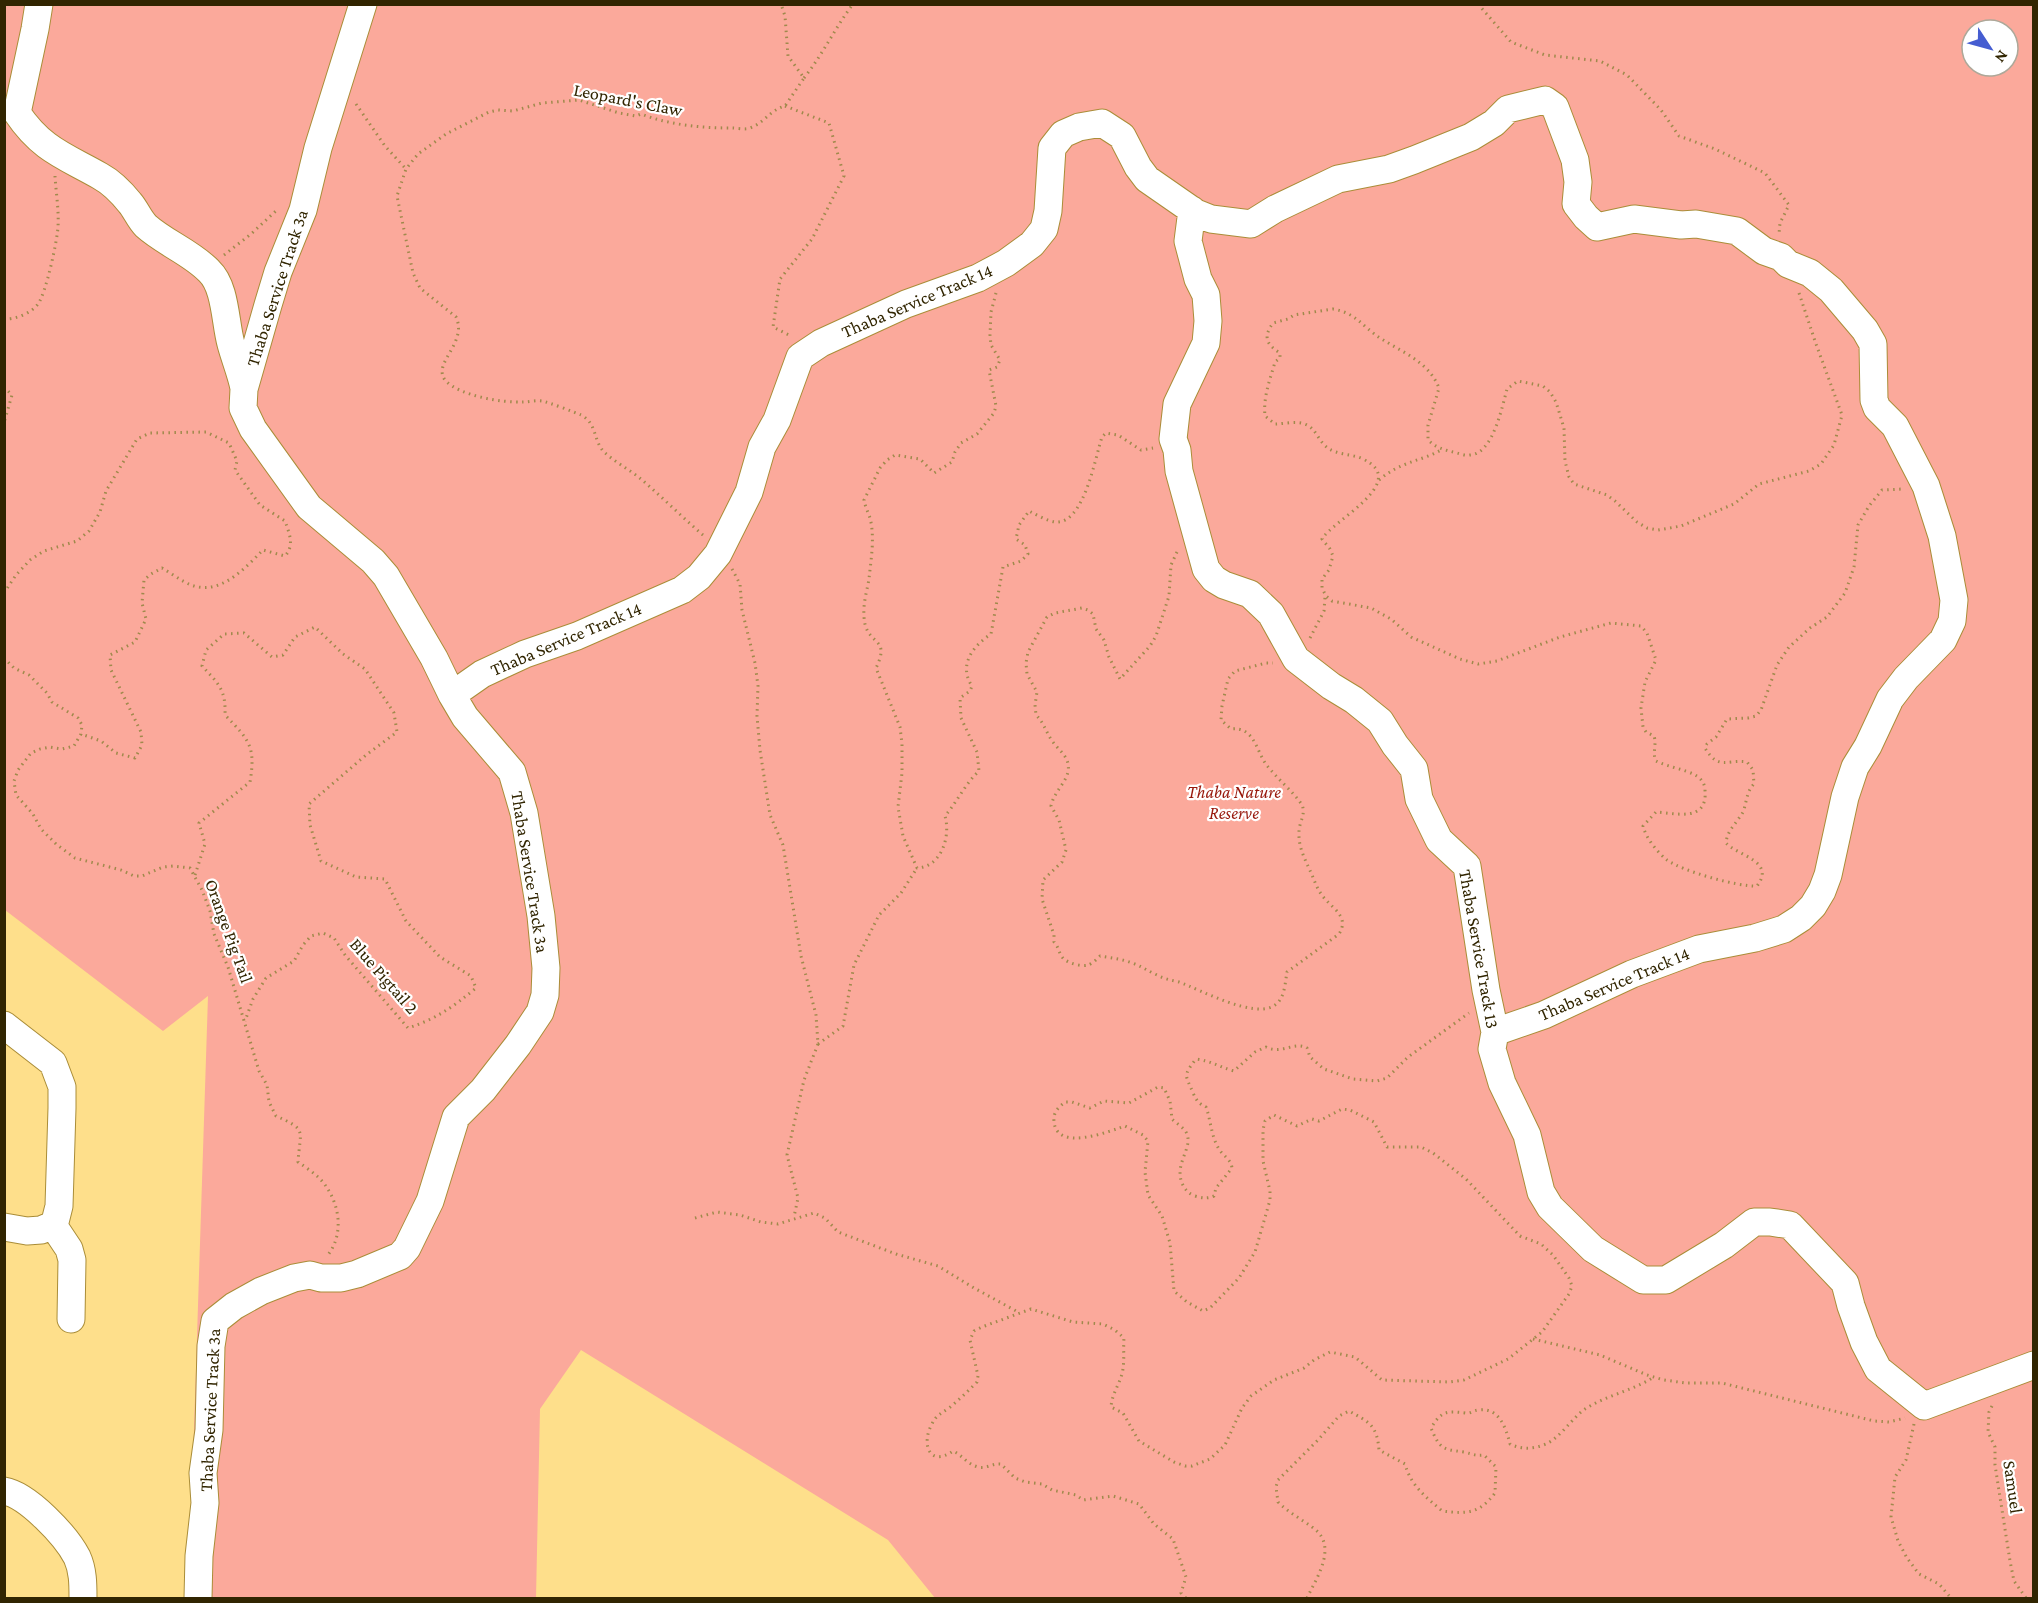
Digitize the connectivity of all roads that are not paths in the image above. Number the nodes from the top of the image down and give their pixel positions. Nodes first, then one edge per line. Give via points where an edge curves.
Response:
1 (39, 4) edge
2 (363, 4) edge
3 (1192, 210) junction
4 (244, 389) junction
5 (452, 695) junction
6 (4, 1025) edge
7 (1496, 1032) junction
8 (53, 1225) junction
9 (4, 1227) edge
10 (71, 1319) dead end
11 (2034, 1365) edge
12 (7, 1492) edge
13 (83, 1599) edge
14 (198, 1599) edge

1 - 4 street via 17,113 44,145 109,182 146,225 204,266 216,280
2 - 4 street, Thaba Service Track 3a via 303,210 278,272
3 - 5 street, Thaba Service Track 14 via 1147,179 1122,136 1102,123 1078,126 1063,134 1052,148 1051,193 1044,229 1032,244 978,278 906,304 821,343 800,357 777,420 762,447 749,492 718,554 699,577 682,590 482,674
3 - 7 street, Thaba Service Track 13 via 1188,241 1206,295 1208,321 1206,343 1177,405 1173,439 1206,569 1224,585 1250,594 1270,614 1296,659 1380,721 1414,769 1419,799 1439,840 1467,866
3 - 7 street, Thaba Service Track 14 via 1211,219 1251,224 1338,179 1406,163 1471,136 1494,123 1508,109 1545,100 1555,107 1575,160 1576,204 1598,227 1634,219 1737,231 1764,252 1810,273 1832,290 1873,344 1874,400 1896,426 1930,498 1954,600 1952,621 1943,640 1890,699 1855,767 1828,875 1813,906 1784,929 1689,952
4 - 5 street, Thaba Service Track 3a via 243,408 253,429 309,507 386,576
5 - 14 street, Thaba Service Track 3a via 465,717 507,764 519,792 541,916 544,1003 499,1071 456,1117 430,1201 400,1257 341,1278 294,1278 261,1291 215,1321 203,1468 205,1503
6 - 8 street via 53,1063 62,1087 59,1206
7 - 11 street, Thaba Service Track 13 via 1492,1049 1502,1083 1527,1135 1541,1192 1550,1207 1593,1249 1642,1280 1666,1280 1754,1222 1790,1225 1845,1283 1864,1342 1878,1369 1921,1410
8 - 9 street via 27,1231
8 - 10 street via 72,1260
12 - 13 street via 36,1509 65,1540 82,1572

